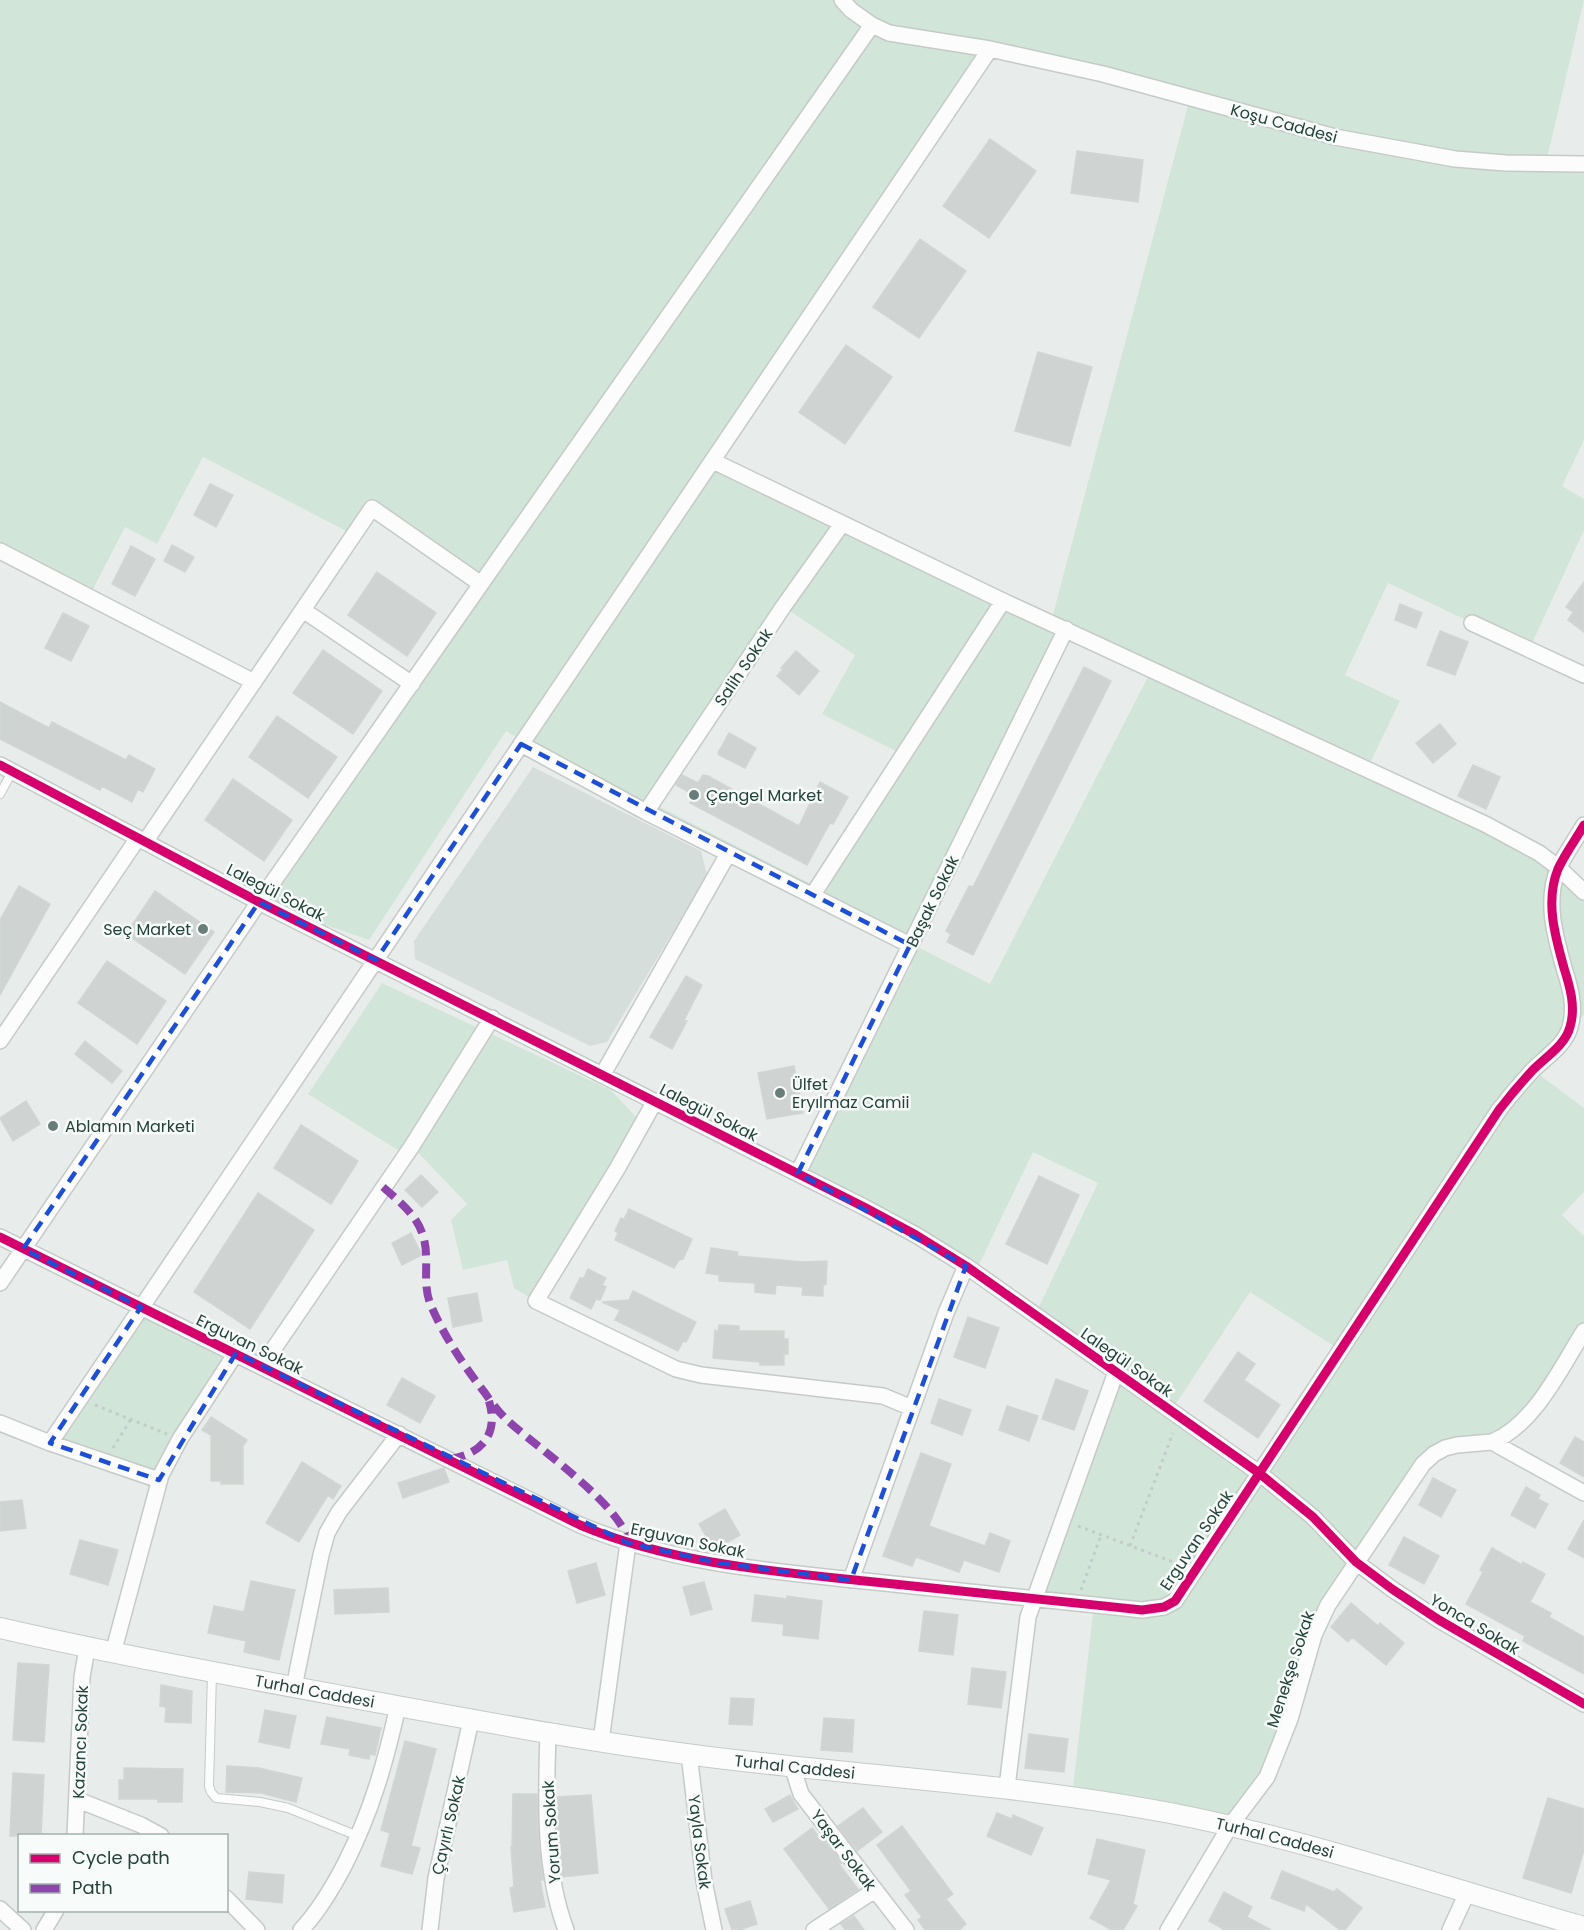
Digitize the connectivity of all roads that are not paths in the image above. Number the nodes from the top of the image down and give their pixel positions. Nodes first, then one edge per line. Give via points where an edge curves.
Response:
1 (842, 0) edge
2 (872, 25) junction
3 (990, 49) junction
4 (1584, 164) edge
5 (713, 461) junction
6 (842, 524) junction
7 (0, 551) edge
8 (481, 584) junction
9 (1003, 602) junction
10 (303, 609) junction
11 (1472, 623) dead end
12 (1066, 629) junction
13 (1584, 675) edge
14 (254, 682) junction
15 (412, 684) junction
16 (521, 744) junction
17 (6, 768) edge
18 (0, 794) edge
19 (646, 812) junction
20 (1584, 825) edge
21 (142, 840) junction
22 (728, 854) junction
23 (1559, 868) junction
24 (1584, 892) edge
25 (812, 896) junction
26 (259, 902) junction
27 (910, 945) junction
28 (376, 960) junction
29 (492, 1018) junction
30 (0, 1041) edge
31 (603, 1074) junction
32 (655, 1101) junction
33 (798, 1173) junction
34 (0, 1238) edge
35 (23, 1249) junction
36 (966, 1266) junction
37 (0, 1283) edge
38 (141, 1307) junction
39 (1584, 1330) edge
40 (236, 1353) junction
41 (262, 1366) junction
42 (1116, 1372) junction
43 (912, 1408) junction
44 (0, 1423) edge
45 (399, 1434) junction
46 (1492, 1442) junction
47 (50, 1443) junction
48 (1260, 1473) junction
49 (159, 1480) junction
50 (1584, 1492) edge
51 (628, 1543) junction
52 (1356, 1562) junction
53 (851, 1580) junction
54 (1034, 1599) junction
55 (0, 1628) edge
56 (87, 1648) junction
57 (112, 1653) junction
58 (213, 1672) junction
59 (294, 1687) junction
60 (1584, 1704) edge
61 (398, 1706) junction
62 (471, 1720) junction
63 (548, 1732) junction
64 (601, 1741) junction
65 (689, 1754) junction
66 (792, 1766) junction
67 (1007, 1787) junction
68 (78, 1800) junction
69 (1230, 1826) junction
70 (75, 1834) edge
71 (157, 1834) edge
72 (359, 1836) junction
73 (875, 1890) junction
74 (1467, 1893) junction
75 (228, 1900) edge
76 (0, 1909) edge
77 (55, 1912) edge
78 (1584, 1928) edge
79 (1170, 1929) edge
80 (23, 1930) edge
81 (44, 1930) edge
82 (257, 1930) edge
83 (301, 1930) edge
84 (430, 1930) edge
85 (566, 1930) edge
86 (714, 1930) edge
87 (814, 1930) edge
88 (906, 1930) edge
89 (1450, 1930) edge

1 - 2 street, Koşu Caddesi
2 - 3 street, Koşu Caddesi via 889,33
2 - 8 street
3 - 4 street, Koşu Caddesi via 1103,74 1356,142 1455,159
3 - 5 street
5 - 6 street
5 - 16 street
6 - 9 street
6 - 19 street, Salih Sokak
7 - 14 street
8 - 10 street via 372,508
8 - 15 street
9 - 12 street
9 - 25 street
10 - 14 street
10 - 15 street
11 - 13 street
12 - 23 street via 1485,824
12 - 27 street, Başak Sokak
14 - 21 street
15 - 26 street
16 - 19 street
16 - 28 street
17 - 18 lane
17 - 21 street, Lalegül Sokak
19 - 22 street
20 - 23 street, Erguvan Sokak
21 - 26 street, Lalegül Sokak
21 - 30 street
22 - 25 street
22 - 31 street
23 - 24 street
23 - 48 street, Erguvan Sokak via 1551,905 1572,996 1570,1028 1499,1110
25 - 27 street
26 - 28 street, Lalegül Sokak
26 - 35 street
27 - 33 street, Başak Sokak
28 - 29 street, Lalegül Sokak
28 - 38 street
29 - 31 street, Lalegül Sokak
29 - 41 street via 412,1146
31 - 32 street, Lalegül Sokak
32 - 33 street, Lalegül Sokak
32 - 43 street via 536,1301 676,1369 883,1396
33 - 36 street, Lalegül Sokak
34 - 35 street, Erguvan Sokak
35 - 37 street
35 - 38 street, Erguvan Sokak
36 - 42 street, Lalegül Sokak
36 - 43 street
38 - 40 street, Erguvan Sokak
38 - 47 street
39 - 46 street via 1532,1413
40 - 41 street, Erguvan Sokak
40 - 49 street via 180,1439
41 - 45 street, Erguvan Sokak
42 - 48 street, Lalegül Sokak
42 - 54 street
43 - 53 street
44 - 47 street
45 - 51 street, Erguvan Sokak via 580,1525
45 - 59 street via 327,1533
46 - 50 street
46 - 52 street, Menekşe Sokak via 1457,1445 1434,1454 1423,1464
47 - 49 street
48 - 52 street, Lalegül Sokak via 1312,1517
48 - 54 street, Erguvan Sokak via 1175,1601 1142,1610
49 - 57 street
51 - 53 street, Erguvan Sokak via 719,1563
51 - 64 street
52 - 60 street, Yonca Sokak via 1439,1620
52 - 69 street, Menekşe Sokak via 1318,1626 1290,1719 1270,1769
53 - 54 street, Erguvan Sokak
54 - 67 street via 1028,1617
55 - 56 street, Turhal Caddesi
56 - 57 street, Turhal Caddesi
56 - 68 street, Kazancı Sokak
57 - 58 street, Turhal Caddesi
58 - 59 street, Turhal Caddesi
58 - 72 lane via 209,1786 213,1795 288,1808
59 - 61 street, Turhal Caddesi
61 - 62 street, Turhal Caddesi
61 - 72 street via 386,1762
62 - 63 street, Turhal Caddesi
62 - 84 street, Çayırlı Sokak via 436,1878
63 - 64 street, Turhal Caddesi
63 - 85 street, Yorum Sokak via 549,1841 555,1890
64 - 65 street, Turhal Caddesi
65 - 66 street, Turhal Caddesi
65 - 86 street, Yayla Sokak via 704,1881
66 - 67 street, Turhal Caddesi
66 - 73 street, Yaşar Sokak via 801,1794
67 - 69 street, Turhal Caddesi
68 - 70 street, Kazancı Sokak
68 - 71 street
69 - 74 street, Turhal Caddesi
69 - 79 street, Menekşe Sokak
72 - 83 street via 328,1895
73 - 87 street
73 - 88 street, Yaşar Sokak
74 - 78 street, Turhal Caddesi
74 - 89 street
75 - 82 street
76 - 80 street
77 - 81 street

